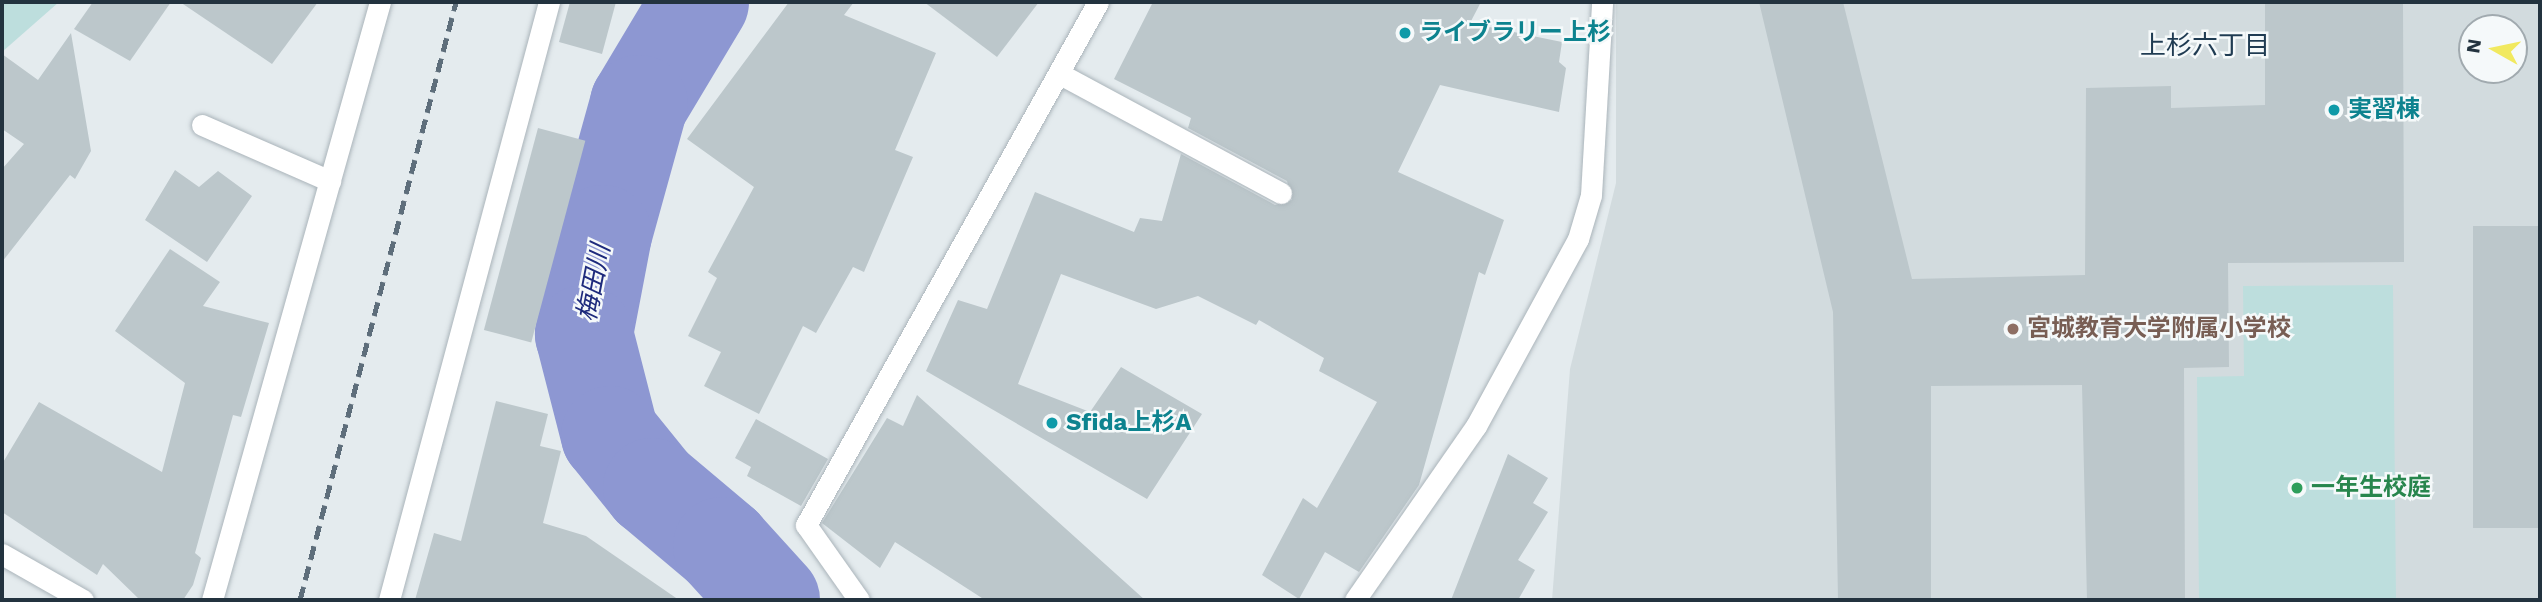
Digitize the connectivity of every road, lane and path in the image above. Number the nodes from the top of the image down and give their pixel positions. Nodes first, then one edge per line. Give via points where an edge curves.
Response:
1 (380, 2) edge
2 (549, 2) edge
3 (1098, 2) edge
4 (1602, 2) edge
5 (1060, 74) junction
6 (202, 125) dead end
7 (330, 181) junction
8 (1282, 193) dead end
9 (2, 554) edge
10 (83, 600) edge
11 (212, 600) edge
12 (389, 600) edge
13 (859, 600) edge
14 (1355, 600) edge

1 - 7 street
2 - 12 street
3 - 5 street
4 - 14 street via 1591,195 1578,239 1476,426
5 - 8 street
5 - 13 street via 806,525
6 - 7 street
7 - 11 street
9 - 10 street

